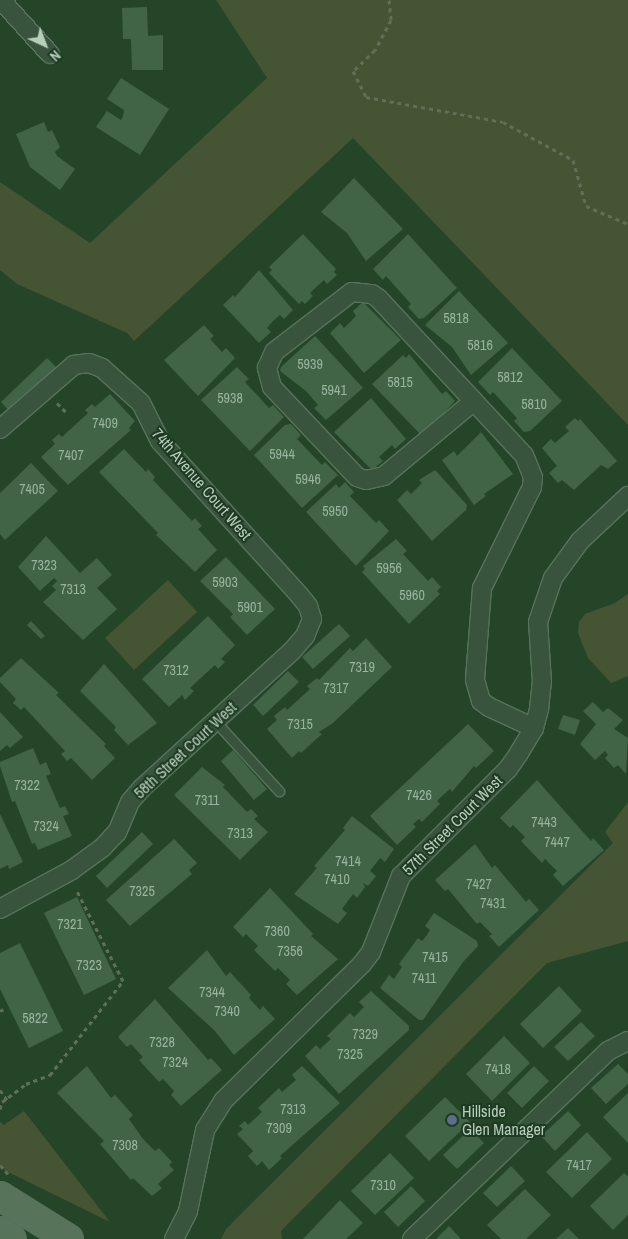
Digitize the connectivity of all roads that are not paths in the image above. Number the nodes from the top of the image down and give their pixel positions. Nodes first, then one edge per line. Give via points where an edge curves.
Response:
1 (1, 0) edge
2 (50, 54) dead end
3 (474, 401) junction
4 (0, 429) edge
5 (628, 496) edge
6 (311, 614) joint
7 (215, 721) junction
8 (534, 728) junction
9 (279, 791) dead end
10 (0, 910) edge
11 (628, 1041) edge
12 (5, 1186) edge
13 (0, 1210) edge
14 (0, 1231) edge
15 (12, 1239) edge
16 (31, 1239) edge
17 (69, 1239) edge
18 (174, 1239) edge
19 (412, 1239) edge

1 - 2 street
3 - 3 street via 378,298 359,290 352,292 274,352 267,368 272,387 358,478 366,480 384,476
3 - 8 street via 524,455 533,477 532,487 482,588 478,614 477,691 489,707
4 - 6 street, 74th Avenue Court West via 74,365 89,363 109,372 136,396 160,441 300,596
5 - 8 street, 57th Street Court West via 580,541 553,578 544,600 538,641 542,682
6 - 7 street, 58th Street Court West via 311,625 298,644
7 - 9 lane
7 - 10 street, 58th Street Court West via 135,795 112,839 67,873
8 - 18 street, 57th Street Court West via 508,769 401,876 374,945 362,964 223,1101 205,1130 188,1210
11 - 19 street via 608,1051
12 - 17 main road
13 - 16 main road via 21,1226
14 - 15 main road

